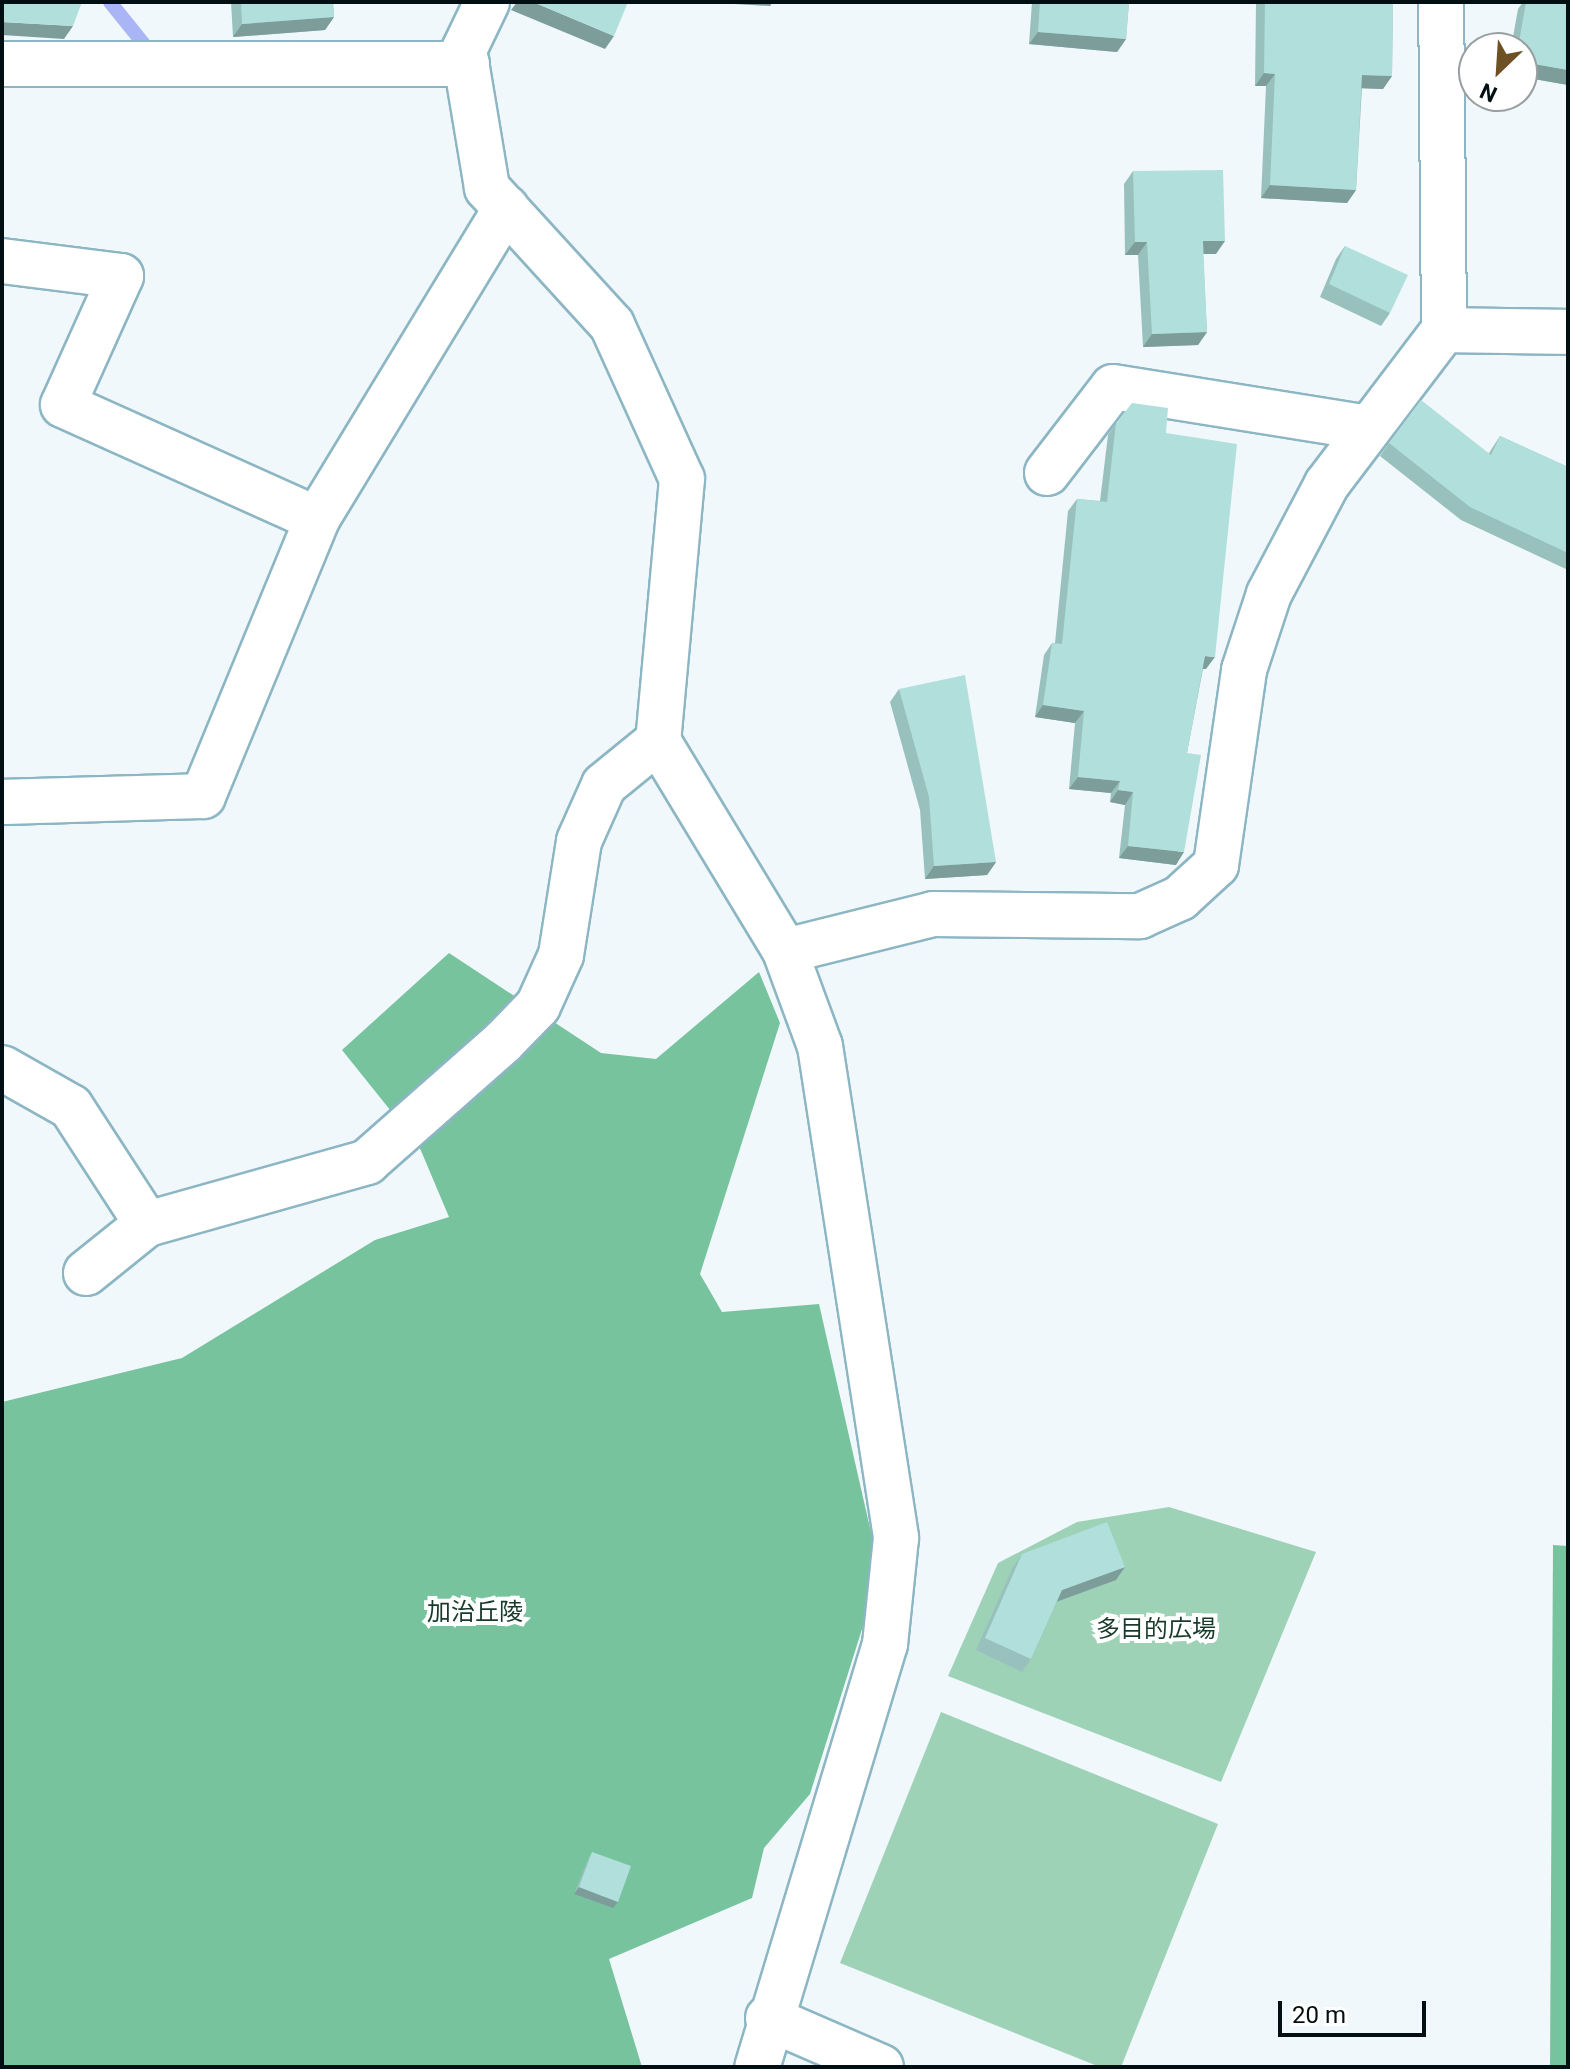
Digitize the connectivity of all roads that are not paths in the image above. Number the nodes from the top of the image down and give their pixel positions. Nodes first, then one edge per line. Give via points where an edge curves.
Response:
1 (487, 2) edge
2 (1441, 2) edge
3 (2, 64) edge
4 (467, 64) junction
5 (506, 208) junction
6 (2, 261) edge
7 (1444, 330) junction
8 (1568, 332) edge
9 (1369, 428) junction
10 (1047, 473) dead end
11 (317, 519) junction
12 (658, 741) junction
13 (2, 802) edge
14 (785, 951) junction
15 (2, 1068) edge
16 (147, 1224) junction
17 (86, 1273) dead end
18 (768, 2018) junction
19 (757, 2067) edge
20 (881, 2067) edge

1 - 4 street via 464,50
2 - 7 street
3 - 4 street
4 - 5 street via 487,188
5 - 11 street
5 - 12 street via 612,325 682,479
6 - 11 street via 121,276 63,405
7 - 8 street
7 - 9 street
9 - 10 street via 1113,387
9 - 14 street via 1327,484 1269,594 1244,670 1216,865 1180,898 1140,916 933,914
11 - 13 street via 203,796
12 - 14 street
12 - 16 street via 604,785 579,841 561,955 538,1006 503,1042 367,1162
14 - 18 street via 820,1046 896,1538 885,1644
15 - 16 street via 71,1107
16 - 17 street
18 - 19 street
18 - 20 street

